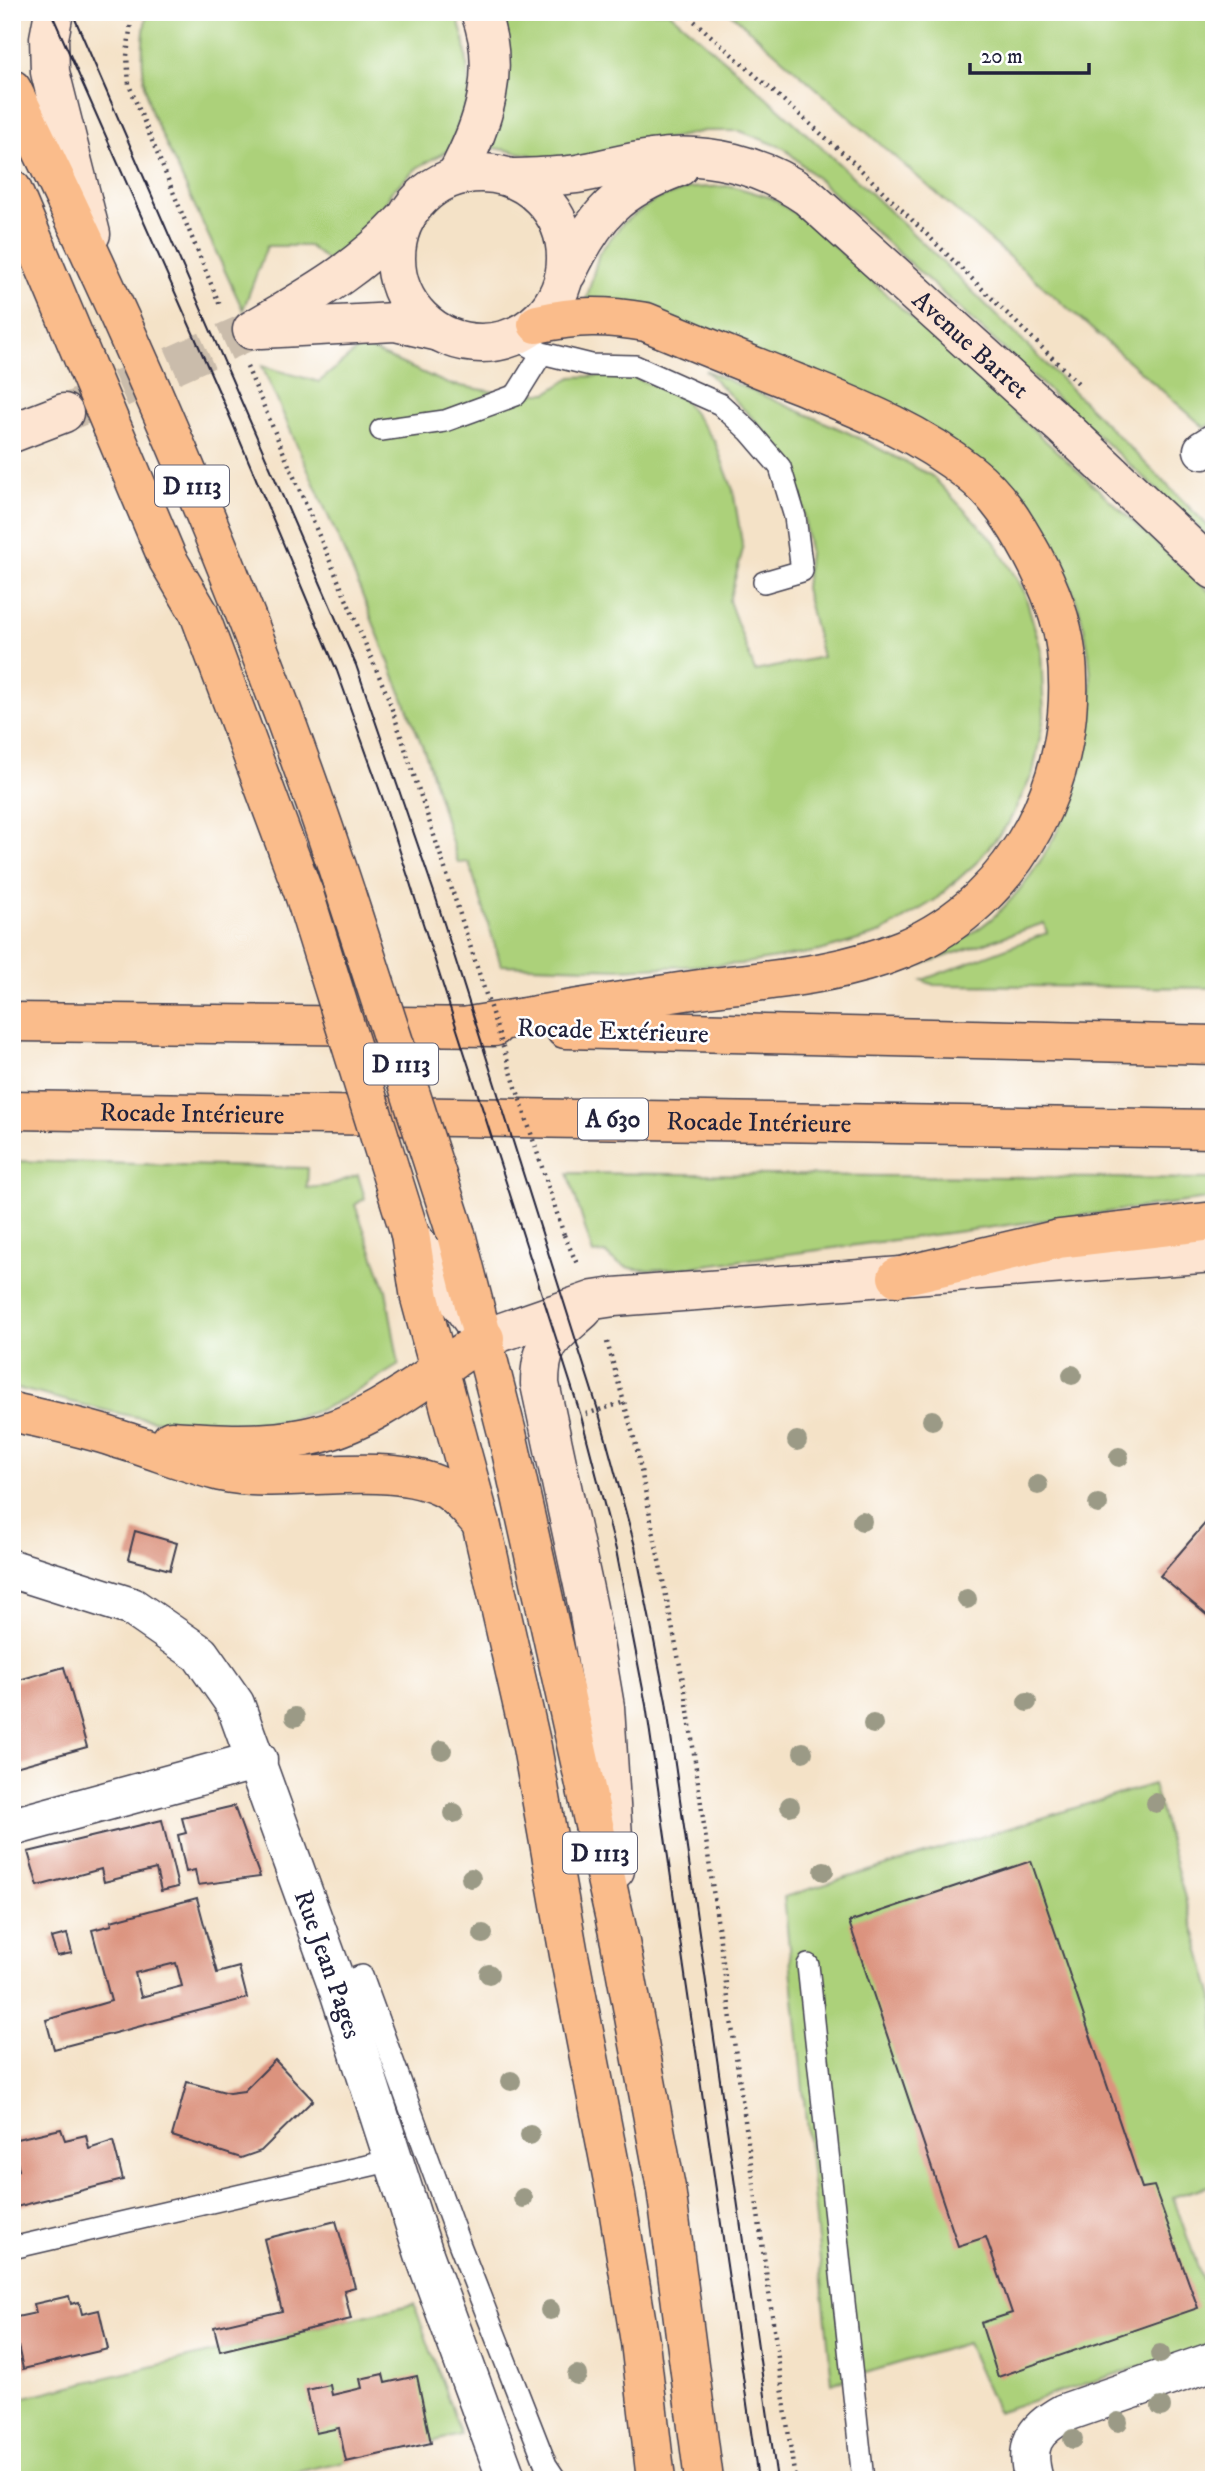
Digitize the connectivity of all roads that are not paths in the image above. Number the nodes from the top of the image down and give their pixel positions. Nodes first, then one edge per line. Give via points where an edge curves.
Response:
1 (54, 12) edge
2 (480, 12) edge
3 (12, 89) edge
4 (704, 158) junction
5 (456, 176) junction
6 (513, 178) junction
7 (12, 189) edge
8 (405, 218) junction
9 (100, 270) junction
10 (567, 273) junction
11 (435, 331) junction
12 (531, 338) junction
13 (64, 413) tunnel mouth
14 (381, 430) dead end
15 (12, 433) edge
16 (1214, 570) edge
17 (764, 582) dead end
18 (12, 1022) edge
19 (469, 1026) junction
20 (1214, 1045) edge
21 (12, 1110) edge
22 (1214, 1129) edge
23 (1214, 1221) edge
24 (410, 1234) junction
25 (1214, 1253) edge
26 (897, 1277) junction
27 (594, 1300) junction
28 (485, 1338) junction
29 (439, 1368) junction
30 (12, 1412) edge
31 (112, 1436) junction
32 (481, 1523) junction
33 (12, 1569) edge
34 (258, 1760) junction
35 (12, 1827) edge
36 (620, 1942) junction
37 (808, 1965) dead end
38 (337, 1984) junction
39 (393, 2160) junction
40 (12, 2248) edge
41 (1214, 2361) edge
42 (507, 2480) edge
43 (556, 2480) edge
44 (656, 2480) edge
45 (704, 2480) edge
46 (863, 2480) edge
47 (1034, 2480) edge

1 - 9 main road via 49,55 54,96
2 - 5 main road via 491,64 487,107
3 - 9 main road, D 1113
4 - 6 main road, Avenue Barret via 653,158 576,174
4 - 10 main road, Avenue Barret via 653,176 611,203 586,233
4 - 16 main road, Avenue Barret via 747,164 779,177 808,197
5 - 6 main road via 484,172
5 - 8 main road via 435,186
6 - 10 main road via 538,193 556,215 566,243
7 - 24 main road, D 1113, bridge via 162,547 200,613 304,894
8 - 11 main road via 397,242 396,268 402,292 416,314
8 - 11 main road via 376,251 345,275 252,330 395,322
9 - 28 main road, D 1113, bridge via 239,599 346,894
10 - 12 main road via 557,301
11 - 12 main road via 460,342 488,344
12 - 14 lane via 516,395 445,421
12 - 17 lane via 591,365 635,366 720,404 749,431 780,467 795,517 802,572
12 - 19 main road via 576,315 646,322 898,424 971,474 1010,514 1046,580 1066,649 1067,705 1058,772 1037,825 1002,878 959,917 904,948 821,975 713,987
13 - 15 main road
18 - 19 main road, Rocade Extérieure
19 - 20 main road, Rocade Extérieure
21 - 22 main road, Rocade Intérieure / A 630
23 - 26 main road via 1059,1239
24 - 28 main road
24 - 29 main road, D 1113 via 420,1298
25 - 26 main road
26 - 27 main road
27 - 28 main road
27 - 36 main road via 546,1344 540,1365 605,1707
28 - 29 main road
28 - 36 main road, D 1113
29 - 31 main road via 361,1418 308,1437 224,1444
29 - 32 main road, D 1113
30 - 31 main road
31 - 32 main road via 222,1472 272,1478 377,1474 419,1481 444,1489
32 - 44 main road, D 1113 via 532,1747 616,2196
33 - 34 street, Rue Jean Pages via 132,1606 200,1654 235,1704
34 - 35 street
34 - 38 street, Rue Jean Pages
36 - 45 main road, D 1113 via 666,2188
37 - 46 lane
38 - 39 street, Rue Jean Pages
38 - 43 lane via 362,1976 459,2243 546,2465
39 - 40 lane
39 - 42 street, Rue Jean Pages
41 - 47 street via 1043,2424 1030,2454

